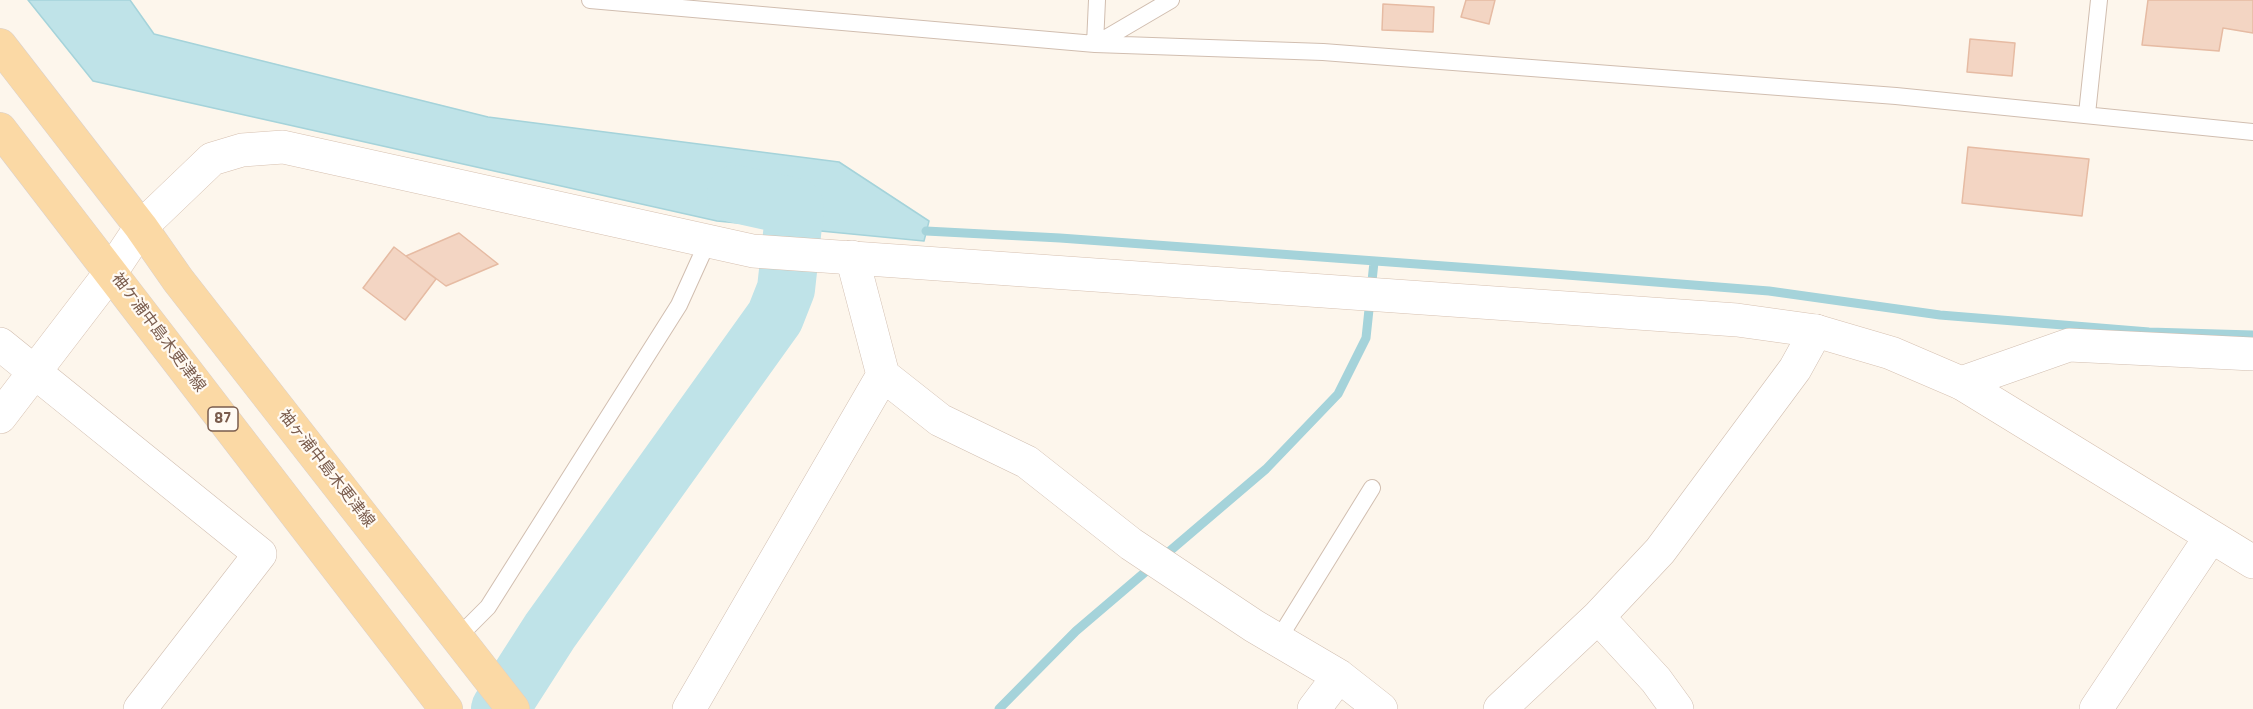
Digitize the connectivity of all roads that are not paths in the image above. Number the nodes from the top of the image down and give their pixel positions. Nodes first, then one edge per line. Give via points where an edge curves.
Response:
1 (590, 0) edge
2 (1098, 0) edge
3 (1171, 0) edge
4 (2099, 0) edge
5 (1095, 44) junction
6 (0, 45) edge
7 (2087, 114) junction
8 (0, 129) edge
9 (2253, 132) edge
10 (141, 226) junction
11 (708, 241) junction
12 (852, 257) junction
13 (111, 272) junction
14 (1816, 331) junction
15 (0, 344) edge
16 (2253, 354) edge
17 (35, 372) junction
18 (883, 375) junction
19 (1960, 383) junction
20 (0, 417) edge
21 (1372, 488) dead end
22 (2210, 538) junction
23 (2253, 562) edge
24 (1598, 617) junction
25 (457, 638) junction
26 (1278, 640) junction
27 (1339, 675) junction
28 (140, 709) edge
29 (446, 709) edge
30 (513, 709) edge
31 (689, 709) edge
32 (1314, 709) edge
33 (1381, 709) edge
34 (1500, 709) edge
35 (1677, 709) edge
36 (2096, 709) edge

1 - 5 lane
2 - 5 lane
3 - 5 lane
4 - 7 lane
5 - 7 lane via 1323,52
6 - 10 main road
7 - 9 lane
8 - 13 main road, 袖ケ浦中島木更津線 / 87
10 - 11 street via 212,159 242,150 283,147
10 - 13 street
10 - 25 main road, 袖ヶ浦中島木更津線 via 178,280
11 - 12 street via 753,250
11 - 25 lane via 679,305 488,607
12 - 14 street via 1737,320
12 - 18 street
13 - 17 street
13 - 29 main road, 袖ケ浦中島木更津線 / 87
14 - 19 street via 1891,353
14 - 24 street via 1795,369 1660,551
15 - 17 street
16 - 19 street via 2069,345
17 - 20 street
17 - 28 street via 260,554
18 - 26 street via 940,420 1027,462 1131,544
18 - 31 street
19 - 22 street
21 - 26 lane
22 - 23 street
22 - 36 street
24 - 34 street
24 - 35 street
25 - 30 main road, 袖ヶ浦中島木更津線
26 - 27 street
27 - 32 street
27 - 33 street

